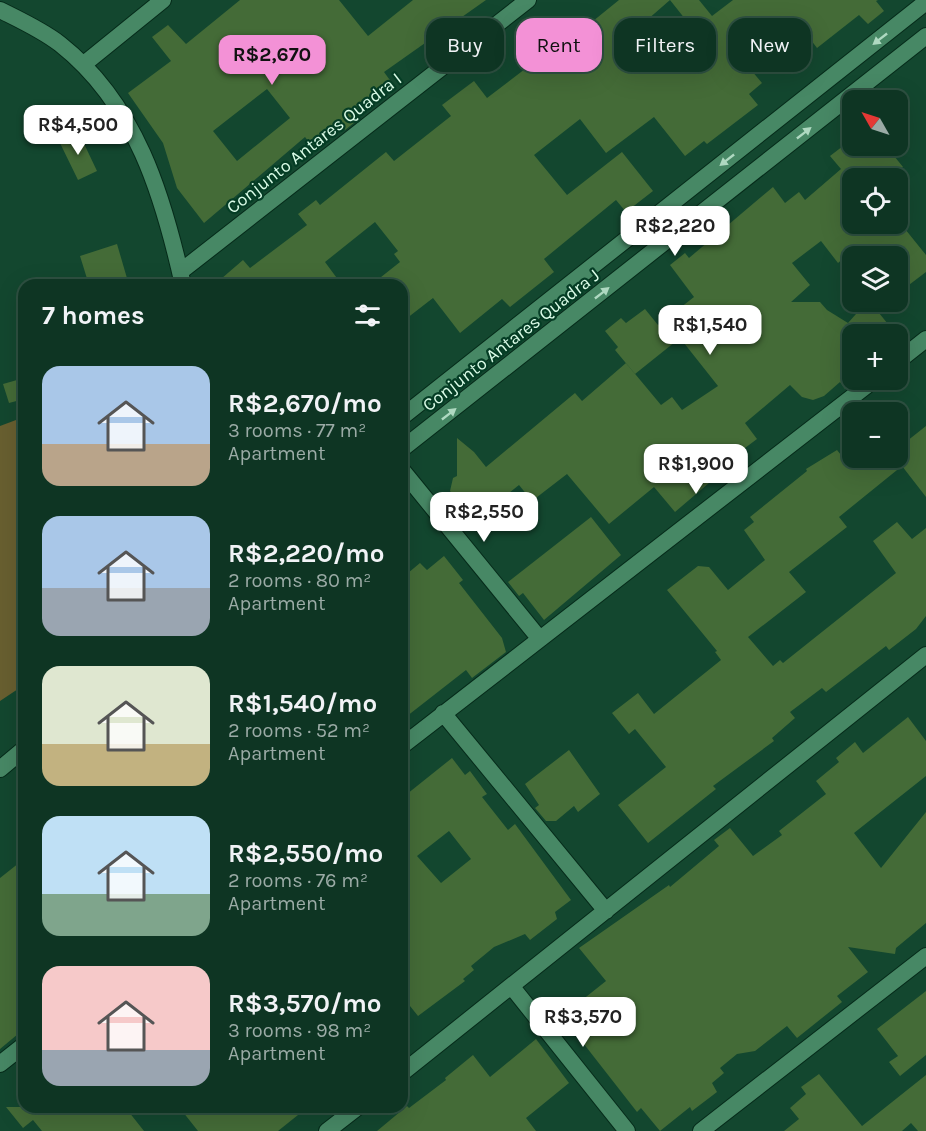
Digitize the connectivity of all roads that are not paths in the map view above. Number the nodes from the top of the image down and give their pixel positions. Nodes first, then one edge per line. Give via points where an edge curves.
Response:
1 (163, 0) edge
2 (528, 0) edge
3 (926, 2) edge
4 (0, 10) edge
5 (926, 36) edge
6 (84, 64) junction
7 (823, 84) junction
8 (839, 105) junction
9 (182, 278) edge
10 (926, 339) edge
11 (908, 353) edge
12 (861, 390) edge
13 (408, 412) edge
14 (408, 444) edge
15 (408, 477) edge
16 (539, 638) junction
17 (926, 655) edge
18 (443, 713) junction
19 (408, 741) edge
20 (18, 754) edge
21 (0, 768) edge
22 (606, 911) junction
23 (926, 956) edge
24 (512, 987) junction
25 (18, 1050) edge
26 (0, 1064) edge
27 (408, 1068) edge
28 (350, 1113) edge
29 (327, 1131) edge
30 (627, 1131) edge
31 (700, 1131) edge

1 - 6 street
2 - 9 street, Conjunto Antares Quadra I
3 -> 7 street, Conjunto Antares Quadra J
4 - 6 street via 58,42
5 - 8 street, Conjunto Antares Quadra J
6 - 9 street via 122,112 154,174
7 - 8 street
7 -> 13 street, Conjunto Antares Quadra J
14 -> 8 street, Conjunto Antares Quadra J
10 - 11 street
12 - 16 street
15 - 16 street
16 - 18 street
17 - 22 street
18 - 19 street
18 - 22 street
20 - 21 street
22 - 24 street
23 - 31 street
24 - 27 street
24 - 30 street
25 - 26 street
28 - 29 street

